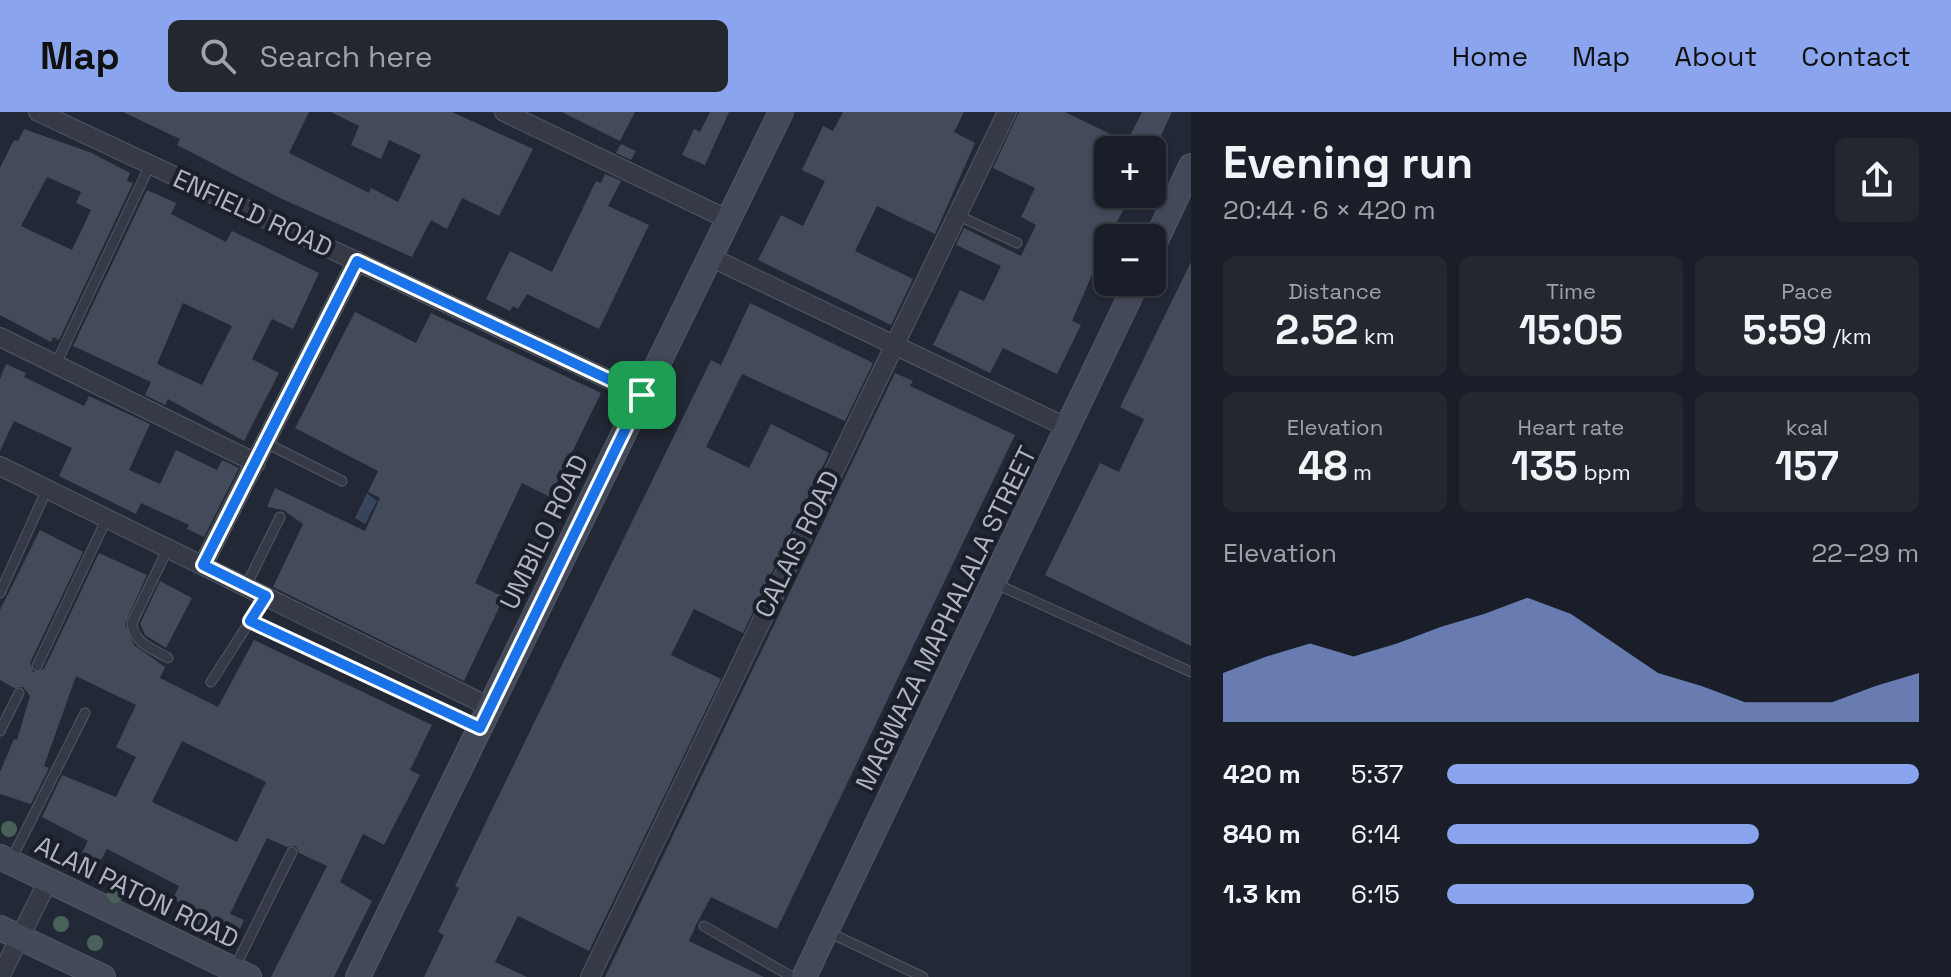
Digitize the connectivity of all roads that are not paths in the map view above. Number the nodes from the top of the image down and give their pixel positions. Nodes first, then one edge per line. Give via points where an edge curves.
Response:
1 (38, 112) edge
2 (504, 112) edge
3 (781, 112) edge
4 (1007, 112) edge
5 (150, 164) junction
6 (1191, 166) edge
7 (957, 215) junction
8 (729, 220) junction
9 (1164, 224) edge
10 (1017, 243) dead end
11 (710, 257) junction
12 (357, 261) junction
13 (1130, 296) edge
14 (0, 337) edge
15 (893, 344) junction
16 (56, 364) junction
17 (642, 395) junction
18 (1068, 428) junction
19 (266, 443) junction
20 (256, 463) junction
21 (0, 466) edge
22 (342, 481) dead end
23 (47, 489) junction
24 (280, 517) dead end
25 (107, 518) junction
26 (168, 548) junction
27 (203, 565) junction
28 (994, 583) junction
29 (246, 586) junction
30 (0, 593) edge
31 (266, 596) junction
32 (250, 621) junction
33 (168, 658) dead end
34 (37, 666) dead end
35 (1191, 672) edge
36 (211, 682) dead end
37 (19, 693) dead end
38 (85, 713) dead end
39 (485, 717) junction
40 (0, 731) edge
41 (292, 852) dead end
42 (5, 860) edge
43 (48, 881) junction
44 (704, 926) dead end
45 (826, 931) junction
46 (10, 932) edge
47 (241, 973) edge
48 (0, 977) edge
49 (103, 977) edge
50 (358, 977) edge
51 (590, 977) edge
52 (792, 977) edge
53 (804, 977) edge
54 (923, 977) edge

1 - 5 street, ENFIELD ROAD
2 - 8 street
3 - 8 street, UMBILO ROAD
4 - 7 street, CALAIS ROAD
5 - 12 street, ENFIELD ROAD
5 - 16 lane
6 - 9 street
7 - 10 lane
7 - 15 street, CALAIS ROAD
8 - 11 street, UMBILO ROAD
11 - 15 street
11 - 17 street, UMBILO ROAD
12 - 17 street, ENFIELD ROAD
12 - 19 street
13 - 18 street, MAGWAZA MAPHALALA STREET
14 - 16 street
15 - 18 street
15 - 51 street, CALAIS ROAD
16 - 20 street
17 - 39 street, UMBILO ROAD
18 - 28 street, MAGWAZA MAPHALALA STREET
19 - 20 street
19 - 22 lane
20 - 27 street
21 - 23 street
23 - 25 street
23 - 30 lane
24 - 29 lane
25 - 26 street
25 - 34 lane
26 - 27 street
26 - 33 lane via 132,633
27 - 29 street
28 - 35 lane
28 - 45 street, MAGWAZA MAPHALALA STREET
29 - 31 street
31 - 32 lane
31 - 39 street
32 - 36 lane
32 - 39 lane
37 - 40 lane
38 - 42 lane
39 - 50 street, UMBILO ROAD
41 - 47 lane
42 - 43 street, ALAN PATON ROAD
43 - 46 street
43 - 47 street, ALAN PATON ROAD
44 - 52 lane
45 - 53 street, MAGWAZA MAPHALALA STREET
45 - 54 lane
46 - 48 street
46 - 49 street

